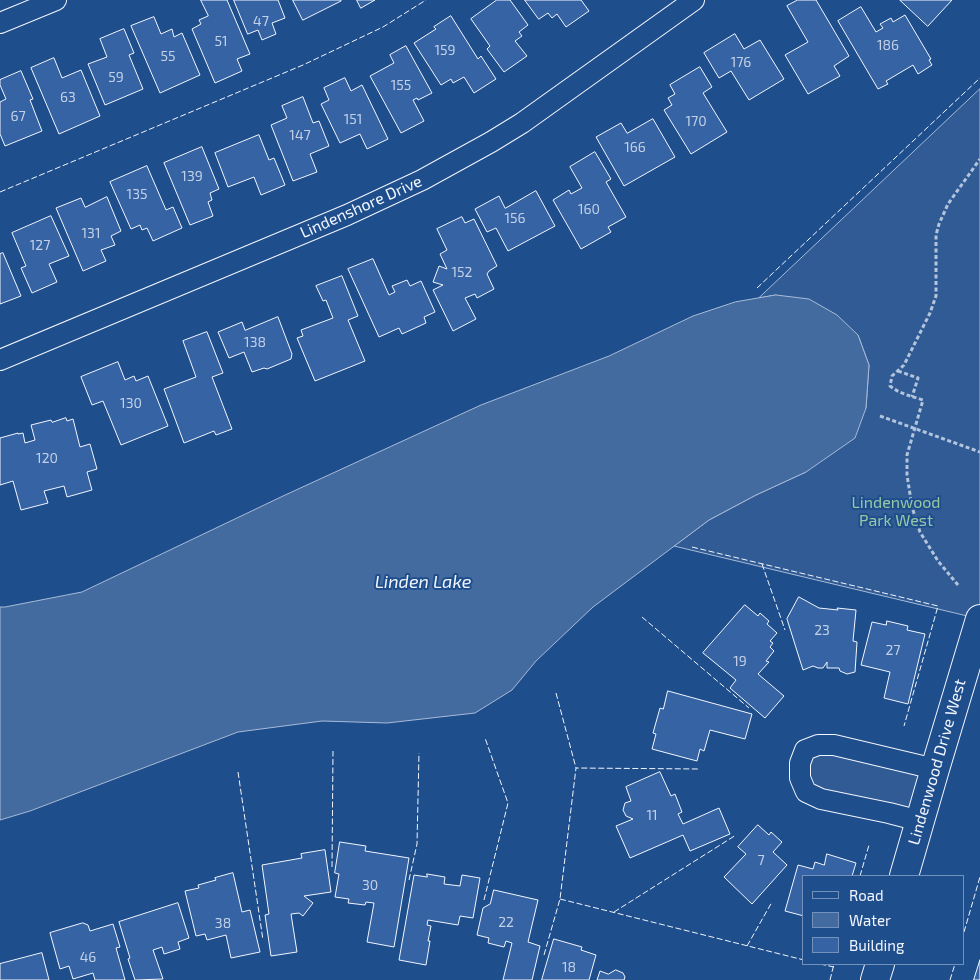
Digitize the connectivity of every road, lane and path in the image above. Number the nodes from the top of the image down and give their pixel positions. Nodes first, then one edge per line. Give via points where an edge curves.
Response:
1 (56, 0) edge
2 (694, 0) edge
3 (0, 23) edge
4 (980, 159) edge
5 (0, 360) edge
6 (898, 371) junction
7 (912, 397) junction
8 (880, 416) dead end
9 (914, 428) junction
10 (980, 452) edge
11 (958, 585) dead end
12 (980, 619) edge
13 (935, 769) junction
14 (920, 820) junction
15 (904, 875) edge
16 (880, 965) edge
17 (875, 980) edge

1 - 3 street
2 - 5 street, Lindenshore Drive via 522,123 422,180 347,215
4 - 6 path via 948,204 939,224 936,235 936,296 904,366
6 - 7 path via 918,378
6 - 7 path via 892,376 890,386
7 - 9 path via 923,400
8 - 9 path
9 - 10 path
9 - 11 path via 907,455 912,507 920,532
12 - 13 street, Lindenwood Drive West
13 - 14 street, Lindenwood Drive West
13 - 14 street via 834,745 818,745 805,750 800,763 800,778 806,792 821,799
14 - 15 street, Lindenwood Drive West
16 - 17 street

